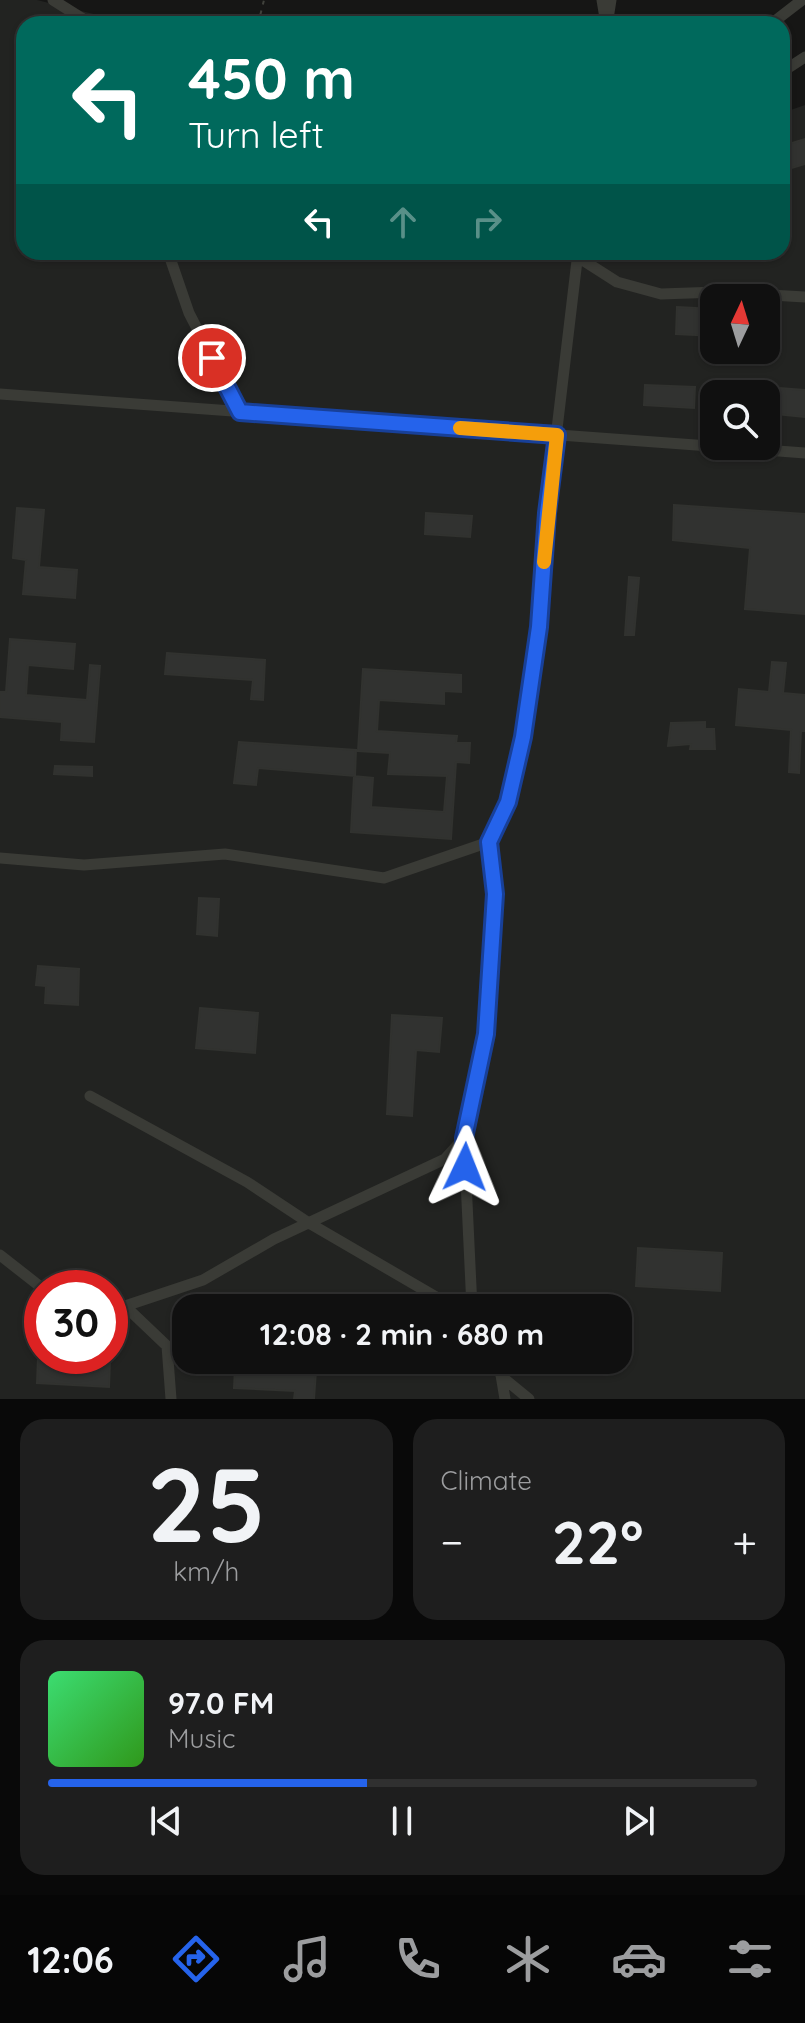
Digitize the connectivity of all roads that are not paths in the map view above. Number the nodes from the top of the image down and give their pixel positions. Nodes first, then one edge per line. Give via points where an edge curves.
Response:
1 (53, 0) edge
2 (802, 0) edge
3 (64, 8) junction
4 (69, 16) edge
5 (78, 16) edge
6 (781, 16) edge
7 (171, 260) edge
8 (577, 260) edge
9 (585, 260) edge
10 (805, 297) edge
11 (0, 394) edge
12 (240, 412) junction
13 (557, 435) junction
14 (805, 453) edge
15 (489, 842) junction
16 (0, 858) edge
17 (90, 1096) dead end
18 (464, 1138) junction
19 (309, 1223) junction
20 (0, 1255) edge
21 (24, 1274) edge
22 (431, 1294) edge
23 (471, 1294) edge
24 (128, 1305) edge
25 (128, 1309) edge
26 (501, 1375) joint
27 (171, 1399) edge
28 (505, 1399) edge
29 (529, 1399) edge

1 - 3 street
2 - 6 street
3 - 4 street
3 - 5 street
7 - 12 street via 189,313
8 - 13 street
9 - 10 street via 617,282 661,294
11 - 12 street
12 - 13 street
13 - 14 street
13 - 15 street via 523,737 508,802
15 - 16 street via 384,878 225,854 84,865
15 - 18 street via 495,894 486,1034
17 - 19 street via 247,1182
18 - 19 street via 445,1159
18 - 23 street
19 - 22 street
19 - 24 street via 203,1280
20 - 21 street
25 - 27 street via 167,1346
26 - 28 street
26 - 29 street

